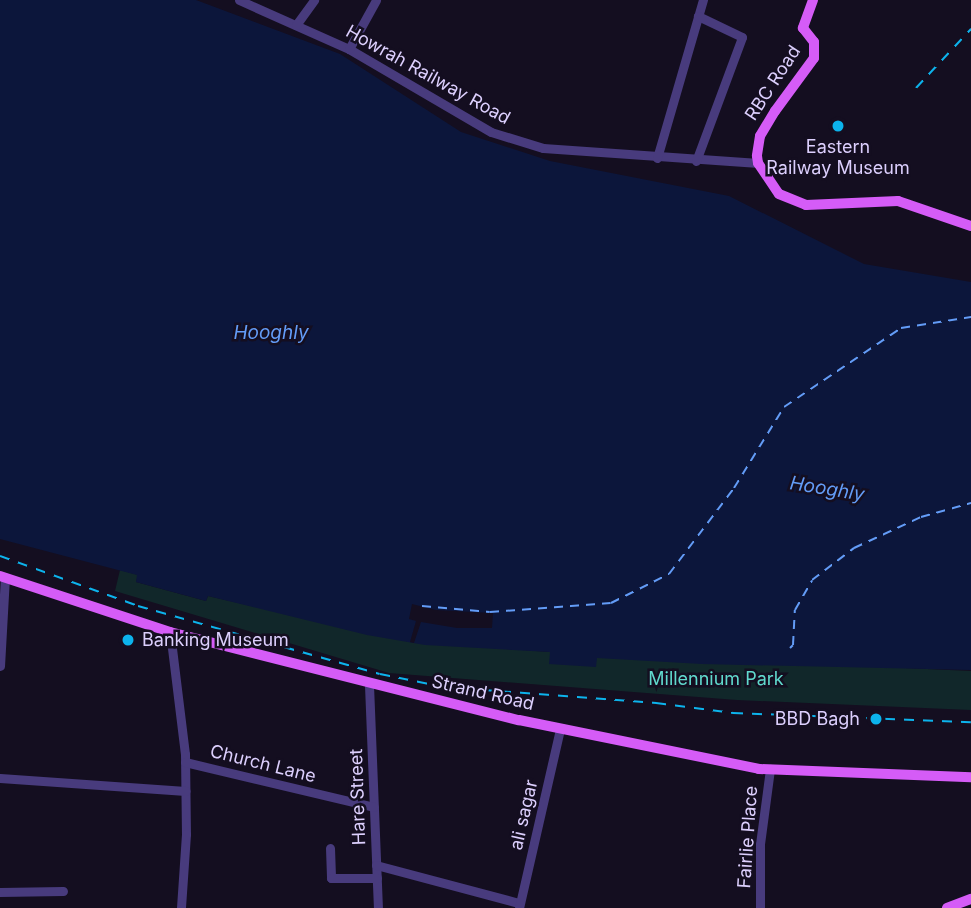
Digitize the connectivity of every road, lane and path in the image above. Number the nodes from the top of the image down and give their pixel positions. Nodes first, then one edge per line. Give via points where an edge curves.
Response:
1 (239, 0) edge
2 (314, 0) edge
3 (376, 0) edge
4 (703, 0) edge
5 (813, 0) edge
6 (256, 4) edge
7 (698, 16) junction
8 (296, 25) junction
9 (349, 48) junction
10 (657, 158) junction
11 (696, 161) junction
12 (758, 163) junction
13 (971, 226) edge
14 (3, 576) edge
15 (170, 632) junction
16 (0, 666) edge
17 (369, 685) junction
18 (560, 729) junction
19 (185, 762) junction
20 (770, 769) junction
21 (971, 777) edge
22 (0, 778) edge
23 (186, 791) junction
24 (374, 807) junction
25 (330, 848) dead end
26 (376, 865) junction
27 (377, 878) junction
28 (0, 891) edge
29 (63, 891) dead end
30 (971, 899) edge
31 (519, 905) edge
32 (181, 908) edge
33 (378, 908) edge
34 (760, 908) edge
35 (947, 908) edge

1 - 6 street, Howrah Railway Road
2 - 8 street
3 - 9 street
4 - 7 street
5 - 12 main road, RBC Road via 803,28 814,42 814,58 760,136
6 - 8 street, Howrah Railway Road
7 - 10 street
7 - 11 street via 742,37
8 - 9 street, Howrah Railway Road
9 - 10 street, Howrah Railway Road via 491,131 567,152
10 - 11 street, Howrah Railway Road
11 - 12 street, Howrah Railway Road
12 - 13 main road via 779,194 806,205 898,201
14 - 15 main road, Strand Road
14 - 16 street
15 - 17 main road, Strand Road
15 - 19 street
17 - 18 main road, Strand Road
17 - 24 street, Hare Street
18 - 20 main road, Strand Road
18 - 31 street, ali sagar
19 - 23 street
19 - 24 street, Church Lane
20 - 21 main road, Strand Road
20 - 34 street, Fairlie Place via 760,845
22 - 23 street
23 - 32 street
24 - 26 street, Hare Street
25 - 27 street via 331,878
26 - 27 street, Hare Street
26 - 31 street
27 - 33 street, Hare Street
28 - 29 street
30 - 35 main road

